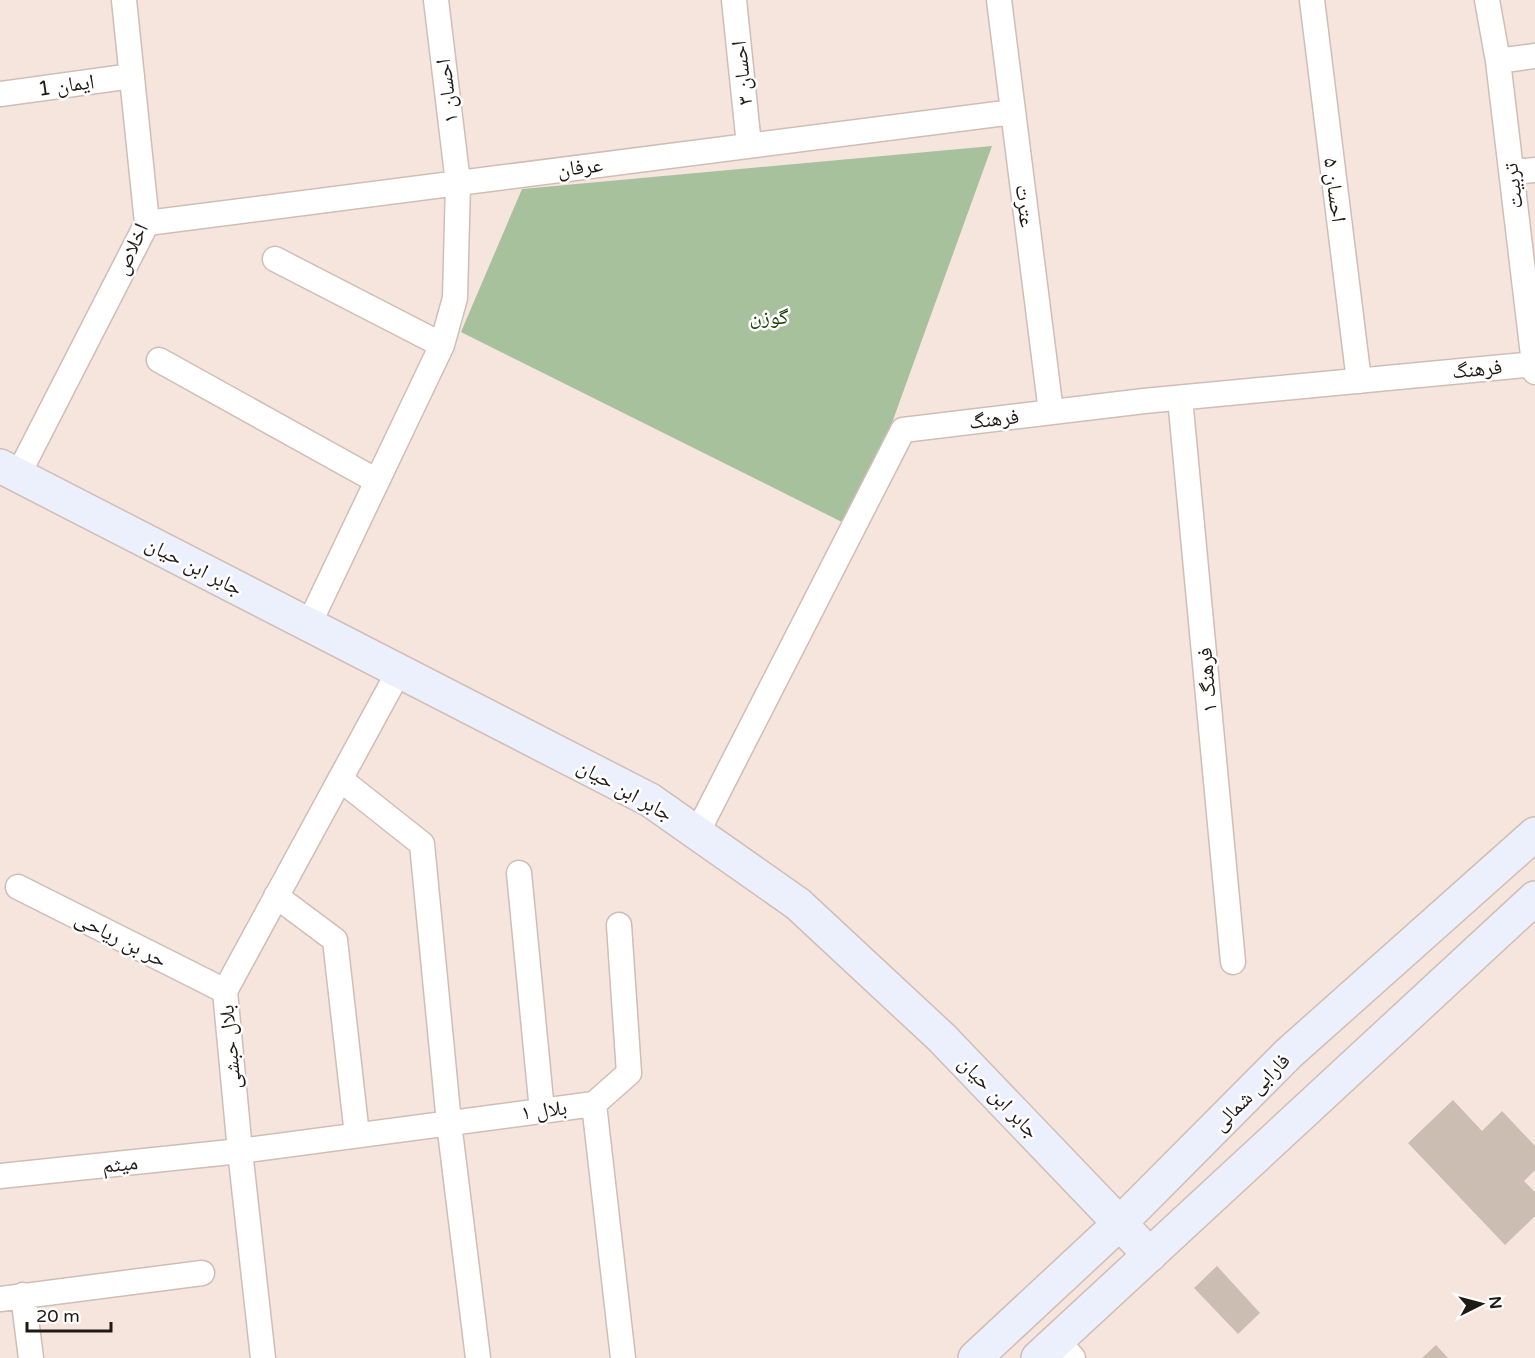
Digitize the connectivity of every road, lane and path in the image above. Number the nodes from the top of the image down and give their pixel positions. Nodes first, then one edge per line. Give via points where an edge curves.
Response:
1 (124, 0) edge
2 (436, 0) edge
3 (734, 0) edge
4 (999, 0) edge
5 (1312, 0) edge
6 (1487, 0) edge
7 (1535, 56) edge
8 (1498, 61) junction
9 (132, 76) junction
10 (0, 94) edge
11 (1013, 112) junction
12 (749, 145) junction
13 (1523, 171) edge
14 (458, 183) junction
15 (147, 223) junction
16 (275, 259) dead end
17 (442, 345) junction
18 (159, 360) dead end
19 (1535, 367) edge
20 (1359, 381) junction
21 (1180, 398) junction
22 (1051, 412) junction
23 (9, 470) edge
24 (377, 481) junction
25 (309, 624) junction
26 (399, 670) junction
27 (340, 779) junction
28 (697, 832) junction
29 (1535, 834) edge
30 (519, 873) dead end
31 (18, 887) dead end
32 (276, 896) junction
33 (1535, 898) edge
34 (619, 926) dead end
35 (1233, 962) dead end
36 (225, 991) junction
37 (594, 1104) junction
38 (542, 1111) junction
39 (449, 1123) junction
40 (357, 1135) junction
41 (240, 1151) junction
42 (0, 1176) edge
43 (1120, 1223) junction
44 (1150, 1255) junction
45 (202, 1274) dead end
46 (12, 1297) edge
47 (1056, 1352) edge
48 (31, 1358) edge
49 (263, 1358) edge
50 (478, 1358) edge
51 (623, 1358) edge
52 (975, 1358) edge

1 - 9 street, اخلاص
2 - 14 street, احسان ۱
3 - 12 street, احسان ۳
4 - 11 street, عترت
5 - 20 street, احسان ۵
6 - 8 street, تربیت
7 - 8 street
8 - 13 street, تربیت
9 - 10 street, ایمان 1
9 - 15 street, اخلاص
11 - 12 street, عرفان
11 - 22 street, عترت
12 - 14 street, عرفان
13 - 19 street, تربیت
14 - 15 street, عرفان
14 - 17 street, احسان ۱ via 455,298
15 - 23 street, اخلاص
16 - 17 street
17 - 24 street, احسان ۱
18 - 24 street
19 - 20 street, فرهنگ
20 - 21 street, فرهنگ
21 - 22 street, فرهنگ
21 - 35 street, فرهنگ ۱
22 - 28 street, فرهنگ via 903,430
23 - 25 street, جابر ابن حیان
24 - 25 street, احسان ۱
25 - 26 street, جابر ابن حیان
26 - 27 street, بلال حبشی
26 - 28 street, جابر ابن حیان via 650,800
27 - 32 street, بلال حبشی
27 - 39 street via 422,844
28 - 43 street, جابر ابن حیان via 798,904 942,1038
29 - 43 street, فارابی شمالی via 1288,1054
30 - 38 street
31 - 36 street, حر بن ریاحی
32 - 36 street, بلال حبشی
32 - 40 street via 336,940
33 - 44 street
34 - 37 street via 628,1073
36 - 41 street, بلال حبشی
37 - 38 street, بلال ۱
37 - 51 street, بلال ۱
38 - 39 street, بلال ۱
39 - 40 street, بلال ۱
39 - 50 street
40 - 41 street, بلال ۱
41 - 42 street, میثم
41 - 49 street, بلال حبشی
43 - 44 street, جابر ابن حیان
43 - 52 street, فارابی شمالی
44 - 47 street
45 - 46 street
46 - 48 street

